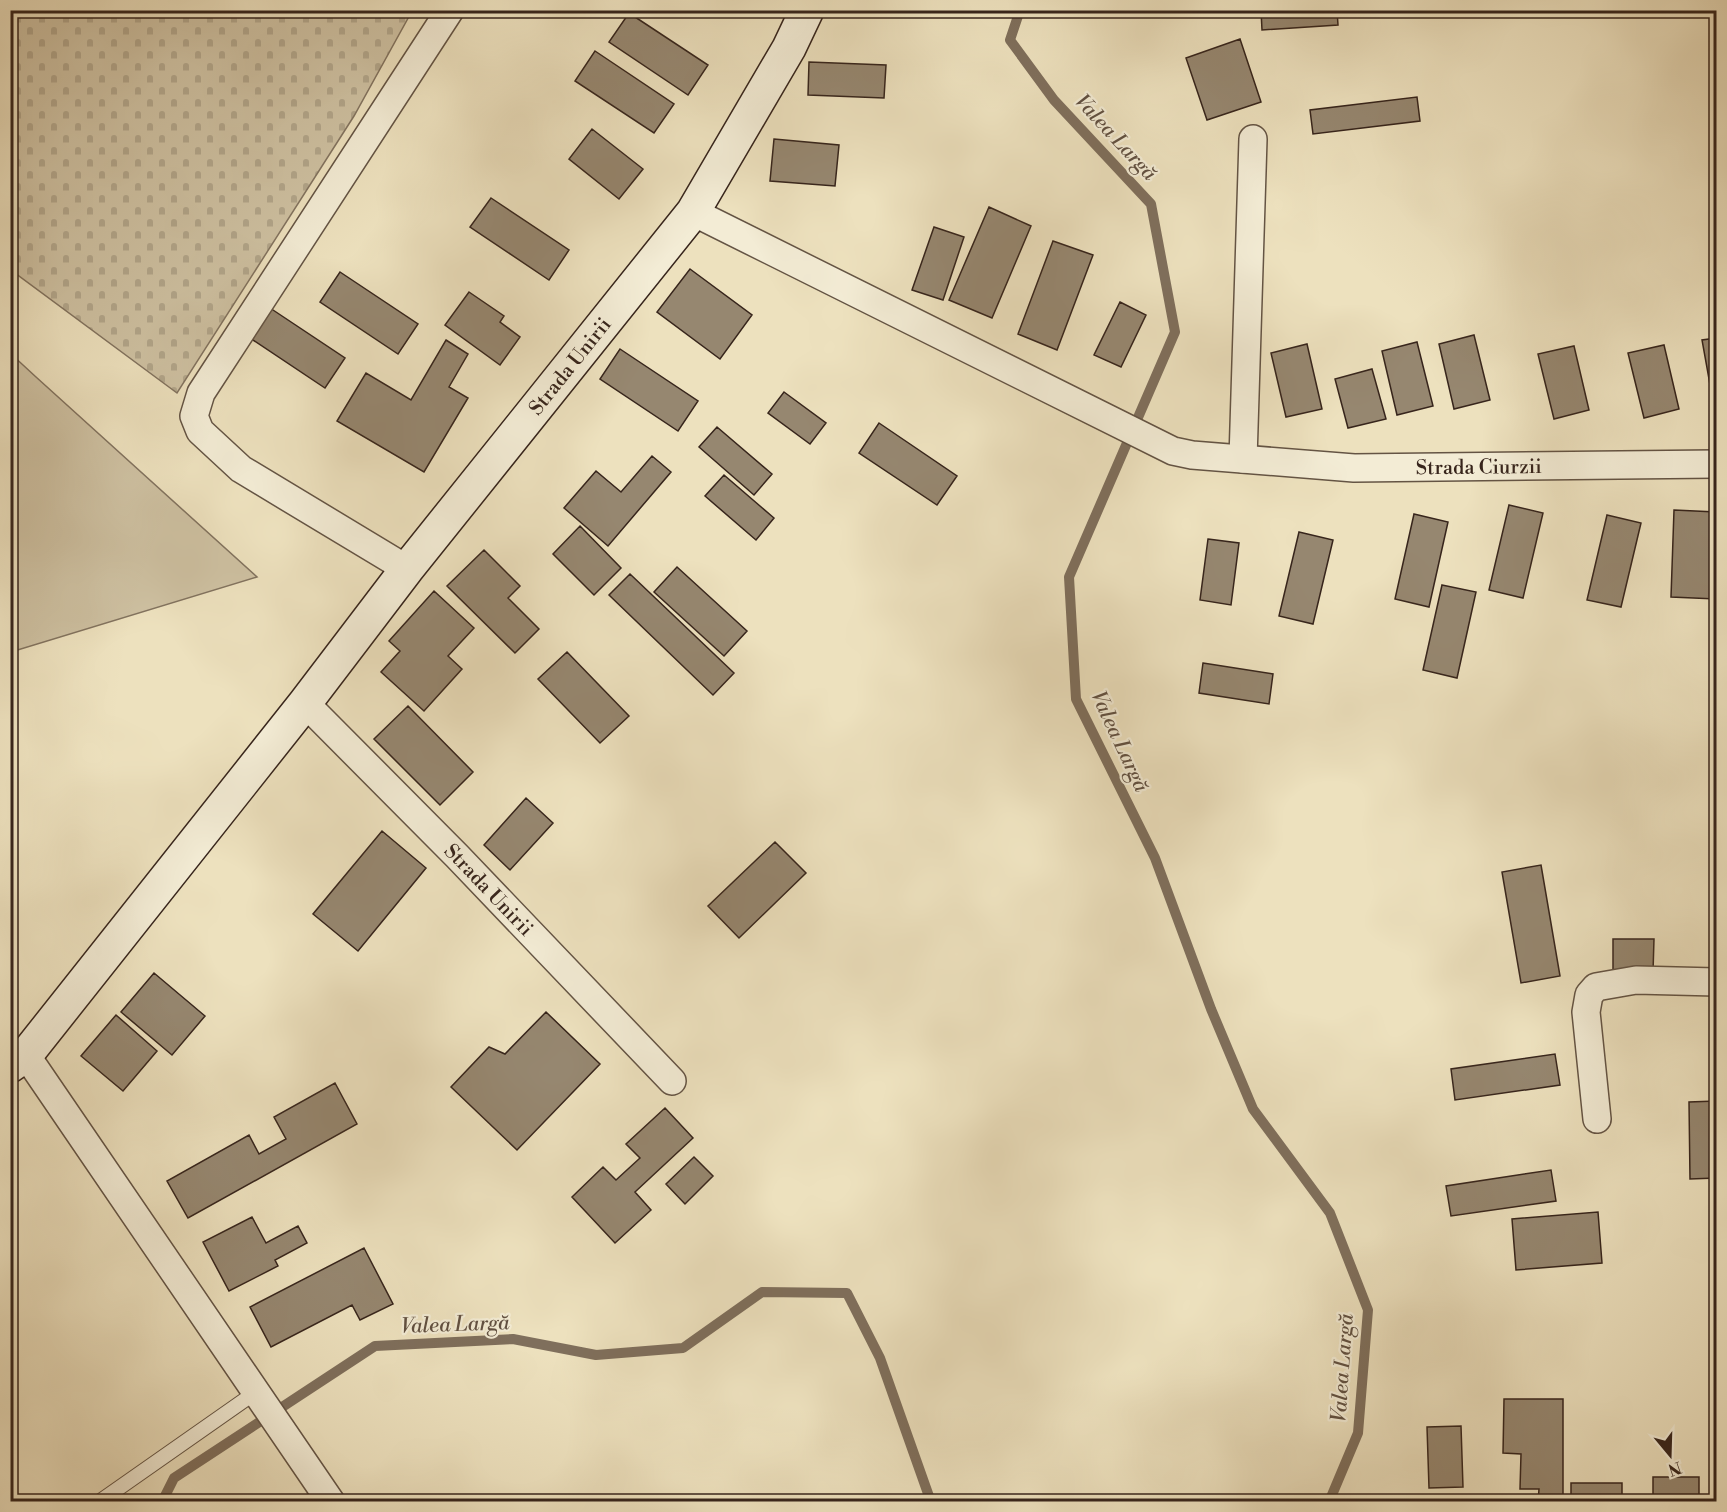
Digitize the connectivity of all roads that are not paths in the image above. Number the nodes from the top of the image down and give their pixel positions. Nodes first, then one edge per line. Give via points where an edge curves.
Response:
1 (450, 10) edge
2 (807, 10) edge
3 (1253, 139) dead end
4 (693, 212) junction
5 (1243, 459) junction
6 (1716, 464) edge
7 (408, 569) junction
8 (305, 703) junction
9 (1716, 982) edge
10 (18, 1060) edge
11 (672, 1081) dead end
12 (1597, 1119) dead end
13 (260, 1397) junction
14 (99, 1502) edge
15 (332, 1502) edge

1 - 7 street via 201,393 195,416 200,431 241,469
2 - 4 main road, Strada Unirii via 789,48
3 - 5 street
4 - 5 street, Strada Ciurzii via 1173,451
4 - 7 main road, Strada Unirii
5 - 6 street, Strada Ciurzii via 1354,468
7 - 8 main road, Strada Unirii
8 - 10 main road, Strada Unirii
8 - 11 street, Strada Unirii
9 - 12 street via 1636,980 1596,987 1589,995 1586,1012
10 - 13 street
13 - 14 lane
13 - 15 street

